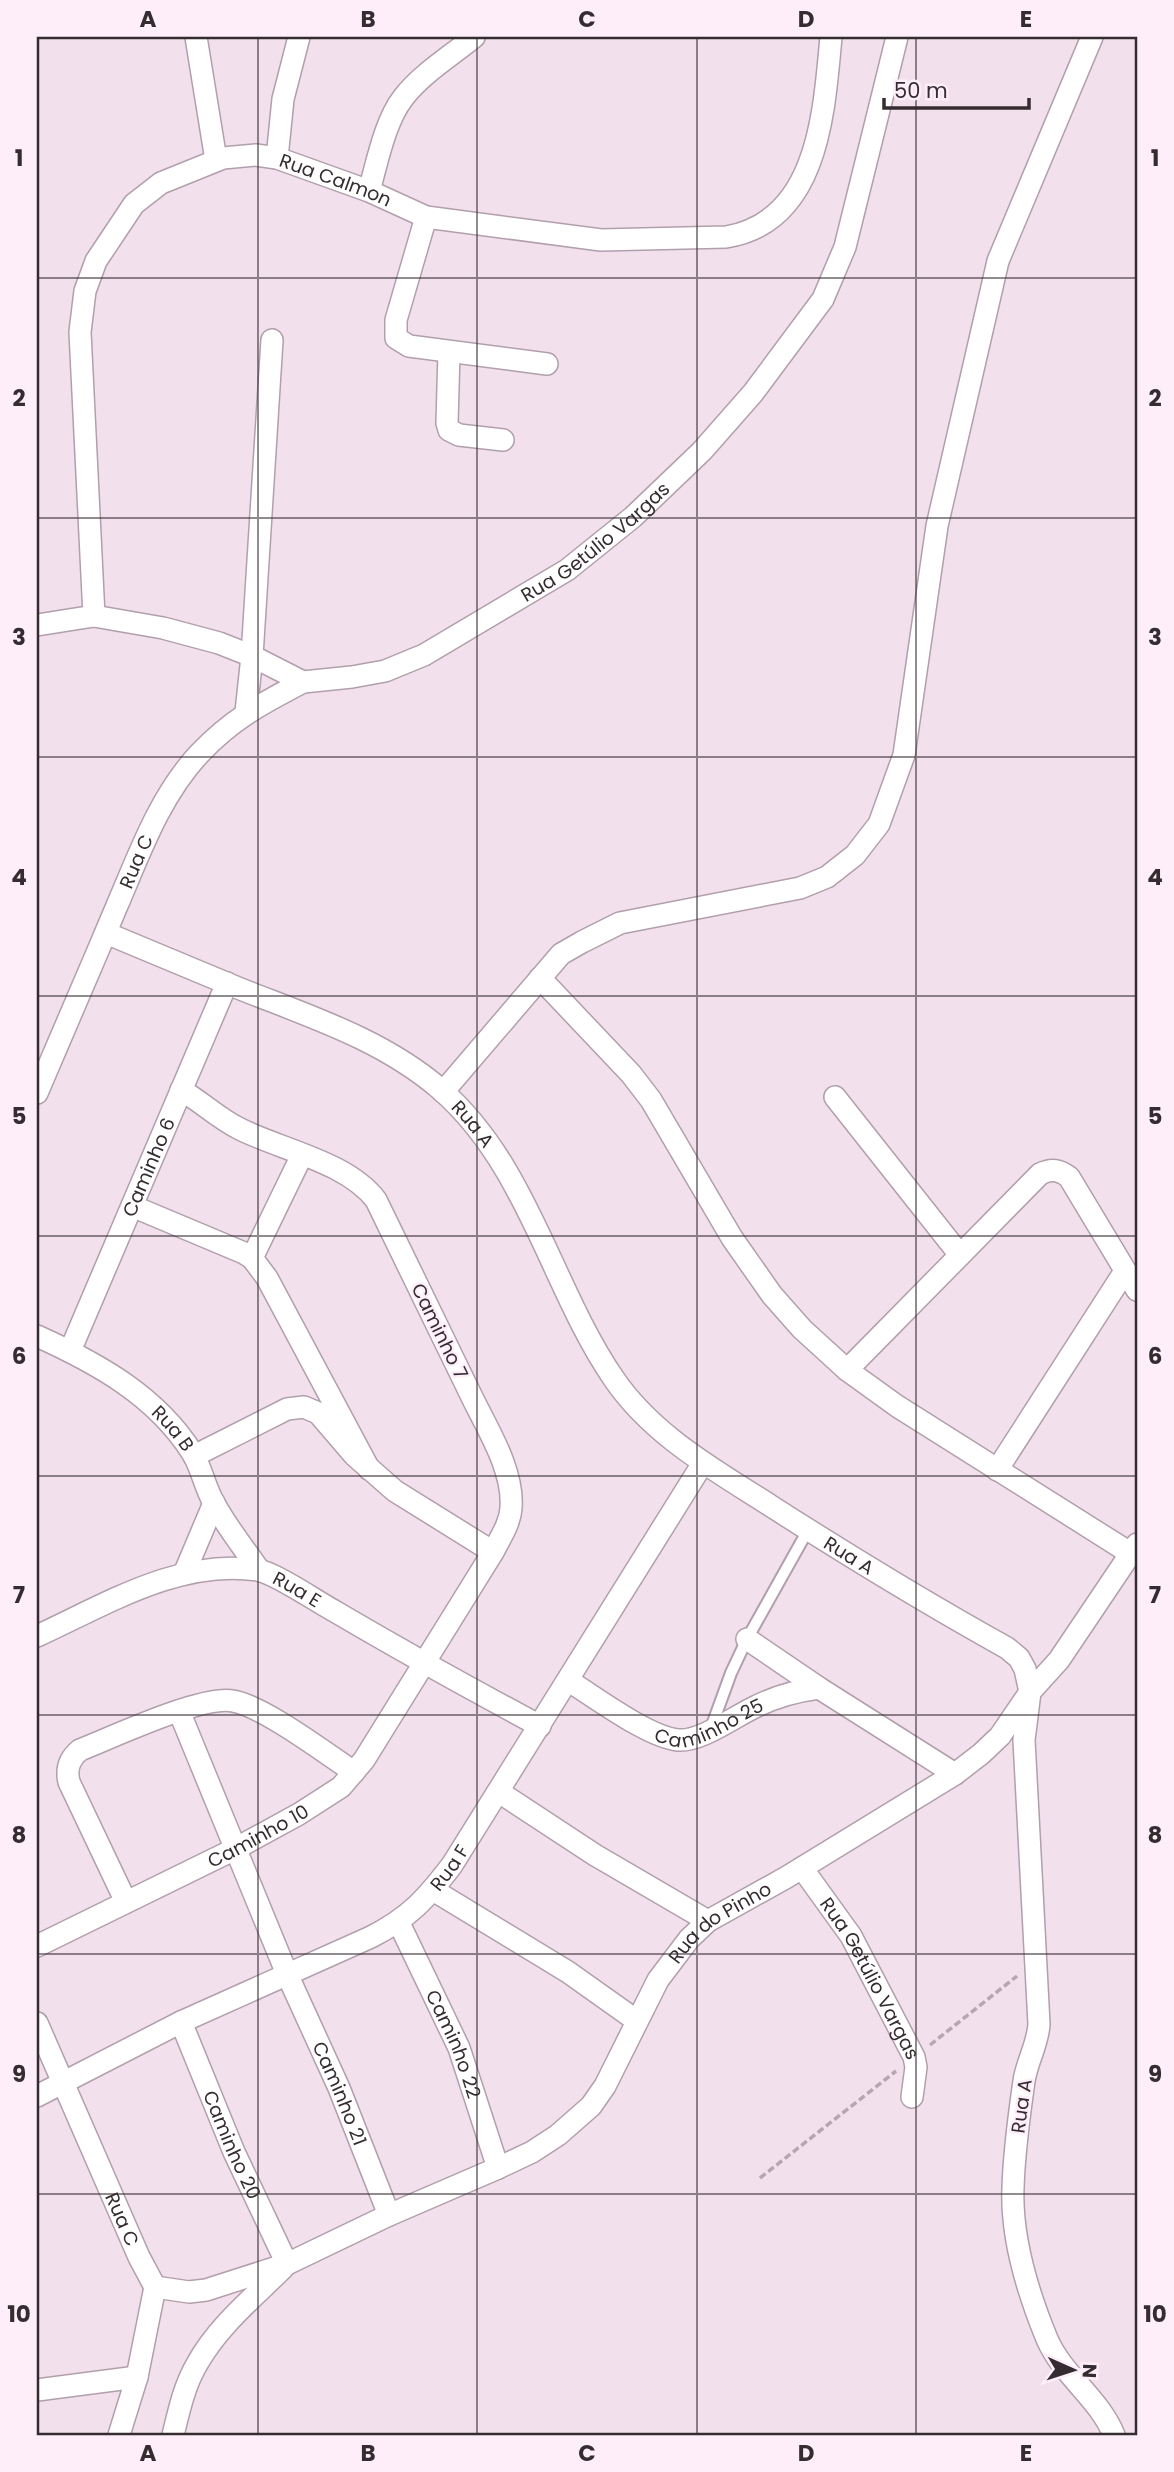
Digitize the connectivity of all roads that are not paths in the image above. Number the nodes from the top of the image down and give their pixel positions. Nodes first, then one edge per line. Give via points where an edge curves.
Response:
1 (196, 37) edge
2 (299, 37) edge
3 (474, 37) edge
4 (831, 37) edge
5 (897, 37) edge
6 (1092, 37) edge
7 (277, 158) junction
8 (216, 160) junction
9 (369, 191) junction
10 (426, 217) junction
11 (272, 340) dead end
12 (449, 352) junction
13 (547, 364) dead end
14 (503, 440) dead end
15 (94, 616) junction
16 (37, 625) edge
17 (252, 656) junction
18 (303, 682) junction
19 (246, 712) junction
20 (106, 933) junction
21 (540, 978) junction
22 (233, 986) junction
23 (443, 1091) junction
24 (37, 1093) edge
25 (187, 1094) junction
26 (835, 1097) dead end
27 (302, 1155) junction
28 (132, 1206) junction
29 (960, 1255) junction
30 (251, 1258) junction
31 (1125, 1271) junction
32 (1137, 1290) edge
33 (37, 1336) edge
34 (70, 1351) junction
35 (847, 1370) junction
36 (194, 1456) junction
37 (703, 1463) junction
38 (369, 1469) junction
39 (996, 1470) junction
40 (214, 1503) junction
41 (807, 1530) junction
42 (1134, 1549) edge
43 (493, 1552) junction
44 (259, 1570) junction
45 (184, 1574) junction
46 (37, 1636) edge
47 (747, 1639) junction
48 (424, 1663) junction
49 (569, 1681) junction
50 (819, 1688) junction
51 (1030, 1692) junction
52 (179, 1711) junction
53 (540, 1726) junction
54 (710, 1731) junction
55 (354, 1772) junction
56 (955, 1774) junction
57 (499, 1792) junction
58 (235, 1849) junction
59 (802, 1868) junction
60 (433, 1890) junction
61 (127, 1902) junction
62 (708, 1921) junction
63 (399, 1923) junction
64 (37, 1946) edge
65 (287, 1974) junction
66 (637, 2021) junction
67 (181, 2022) junction
68 (37, 2023) edge
69 (63, 2083) junction
70 (37, 2096) edge
71 (912, 2097) dead end
72 (498, 2168) junction
73 (389, 2216) junction
74 (287, 2264) junction
75 (155, 2287) junction
76 (137, 2376) junction
77 (37, 2390) edge
78 (120, 2435) edge
79 (173, 2435) edge
80 (1114, 2435) edge

1 - 8 street
2 - 7 street via 283,99
3 - 9 street via 402,99
4 - 10 street, Rua Calmon via 822,123 804,177 786,205 743,234 601,240
5 - 18 street, Rua Getúlio Vargas via 836,273 806,324 702,451 633,517 567,570 424,655 385,671
6 - 21 street via 998,261 937,526 904,755 879,824 855,855 827,877 800,888 620,923 561,954
7 - 8 street, Rua Calmon via 256,155
7 - 9 street, Rua Calmon
8 - 15 street, Rua Calmon via 161,183 134,204 96,261 85,291 80,332
9 - 10 street, Rua Calmon
10 - 12 street via 394,331 396,338 409,346
11 - 17 street
12 - 13 street
12 - 14 street via 449,430
15 - 16 street
15 - 17 street via 163,628
17 - 18 street
17 - 19 street
18 - 19 street, Rua C
19 - 20 street, Rua C via 197,756 174,785
20 - 22 street, Rua A
20 - 24 street, Rua C
21 - 23 street
21 - 35 street via 651,1100 732,1238 772,1295
22 - 23 street, Rua A via 362,1039
22 - 25 street, Caminho 6
23 - 37 street, Rua A via 498,1157 614,1379 656,1427
25 - 27 street, Caminho 7 via 242,1130
25 - 28 street, Caminho 6
26 - 29 street
27 - 30 street
27 - 43 street, Caminho 7 via 357,1181 376,1199 440,1329 508,1480 509,1521
28 - 30 street
28 - 34 street, Caminho 6
29 - 31 street via 1040,1174 1053,1170 1069,1177
29 - 35 street
30 - 38 street via 267,1278
31 - 32 street
31 - 39 street
33 - 34 street, Rua B
34 - 36 street, Rua B via 145,1398
35 - 39 street
36 - 38 street via 287,1409 304,1407 324,1417
36 - 40 street, Rua B
37 - 41 street, Rua A
37 - 49 street, Rua F
38 - 43 street via 417,1507
39 - 42 street
40 - 44 street, Rua B
40 - 45 street
41 - 47 lane
41 - 51 street, Rua A via 1007,1648 1026,1669
42 - 51 street, Rua do Pinho via 1059,1660
43 - 48 street, Caminho 7
44 - 45 street, Rua E
44 - 48 street, Rua E
45 - 46 street, Rua E
47 - 50 street
47 - 54 lane
48 - 53 street, Rua E
48 - 55 street, Caminho 10
49 - 53 street, Rua F
49 - 54 street, Caminho 25 via 665,1736 679,1740
50 - 54 street, Caminho 25 via 778,1697
50 - 56 street
51 - 56 street, Rua do Pinho via 1000,1736
51 - 80 street, Rua A via 1024,1741 1039,2024 1025,2074 1013,2208 1025,2275 1046,2337 1062,2367 1102,2412
52 - 55 street via 216,1700 244,1704
52 - 58 street, Caminho 21
52 - 61 street via 80,1750 69,1764 69,1782
53 - 57 street, Rua F
55 - 58 street, Caminho 10 via 321,1801
56 - 59 street, Rua do Pinho
57 - 60 street, Rua F
57 - 62 street
58 - 61 street, Caminho 10
58 - 65 street, Caminho 21
59 - 62 street, Rua do Pinho
59 - 71 street, Rua Getúlio Vargas via 851,1936 914,2057
60 - 63 street, Rua F
60 - 66 street via 568,1972
61 - 64 street, Caminho 10
62 - 66 street, Rua do Pinho via 672,1959
63 - 65 street, Rua F
63 - 72 street, Caminho 22 via 459,2048
65 - 67 street, Rua F
65 - 73 street, Caminho 21 via 339,2088
66 - 72 street, Rua do Pinho via 614,2071 591,2106 558,2135
67 - 69 street, Rua F
67 - 74 street, Caminho 20 via 234,2152
68 - 69 street, Rua C
69 - 70 street, Rua F
69 - 75 street, Rua C
72 - 73 street, Rua do Pinho
73 - 74 street, Rua do Pinho
74 - 75 street via 206,2290
74 - 79 street via 215,2335 181,2399
75 - 76 street
76 - 77 street
76 - 78 street

